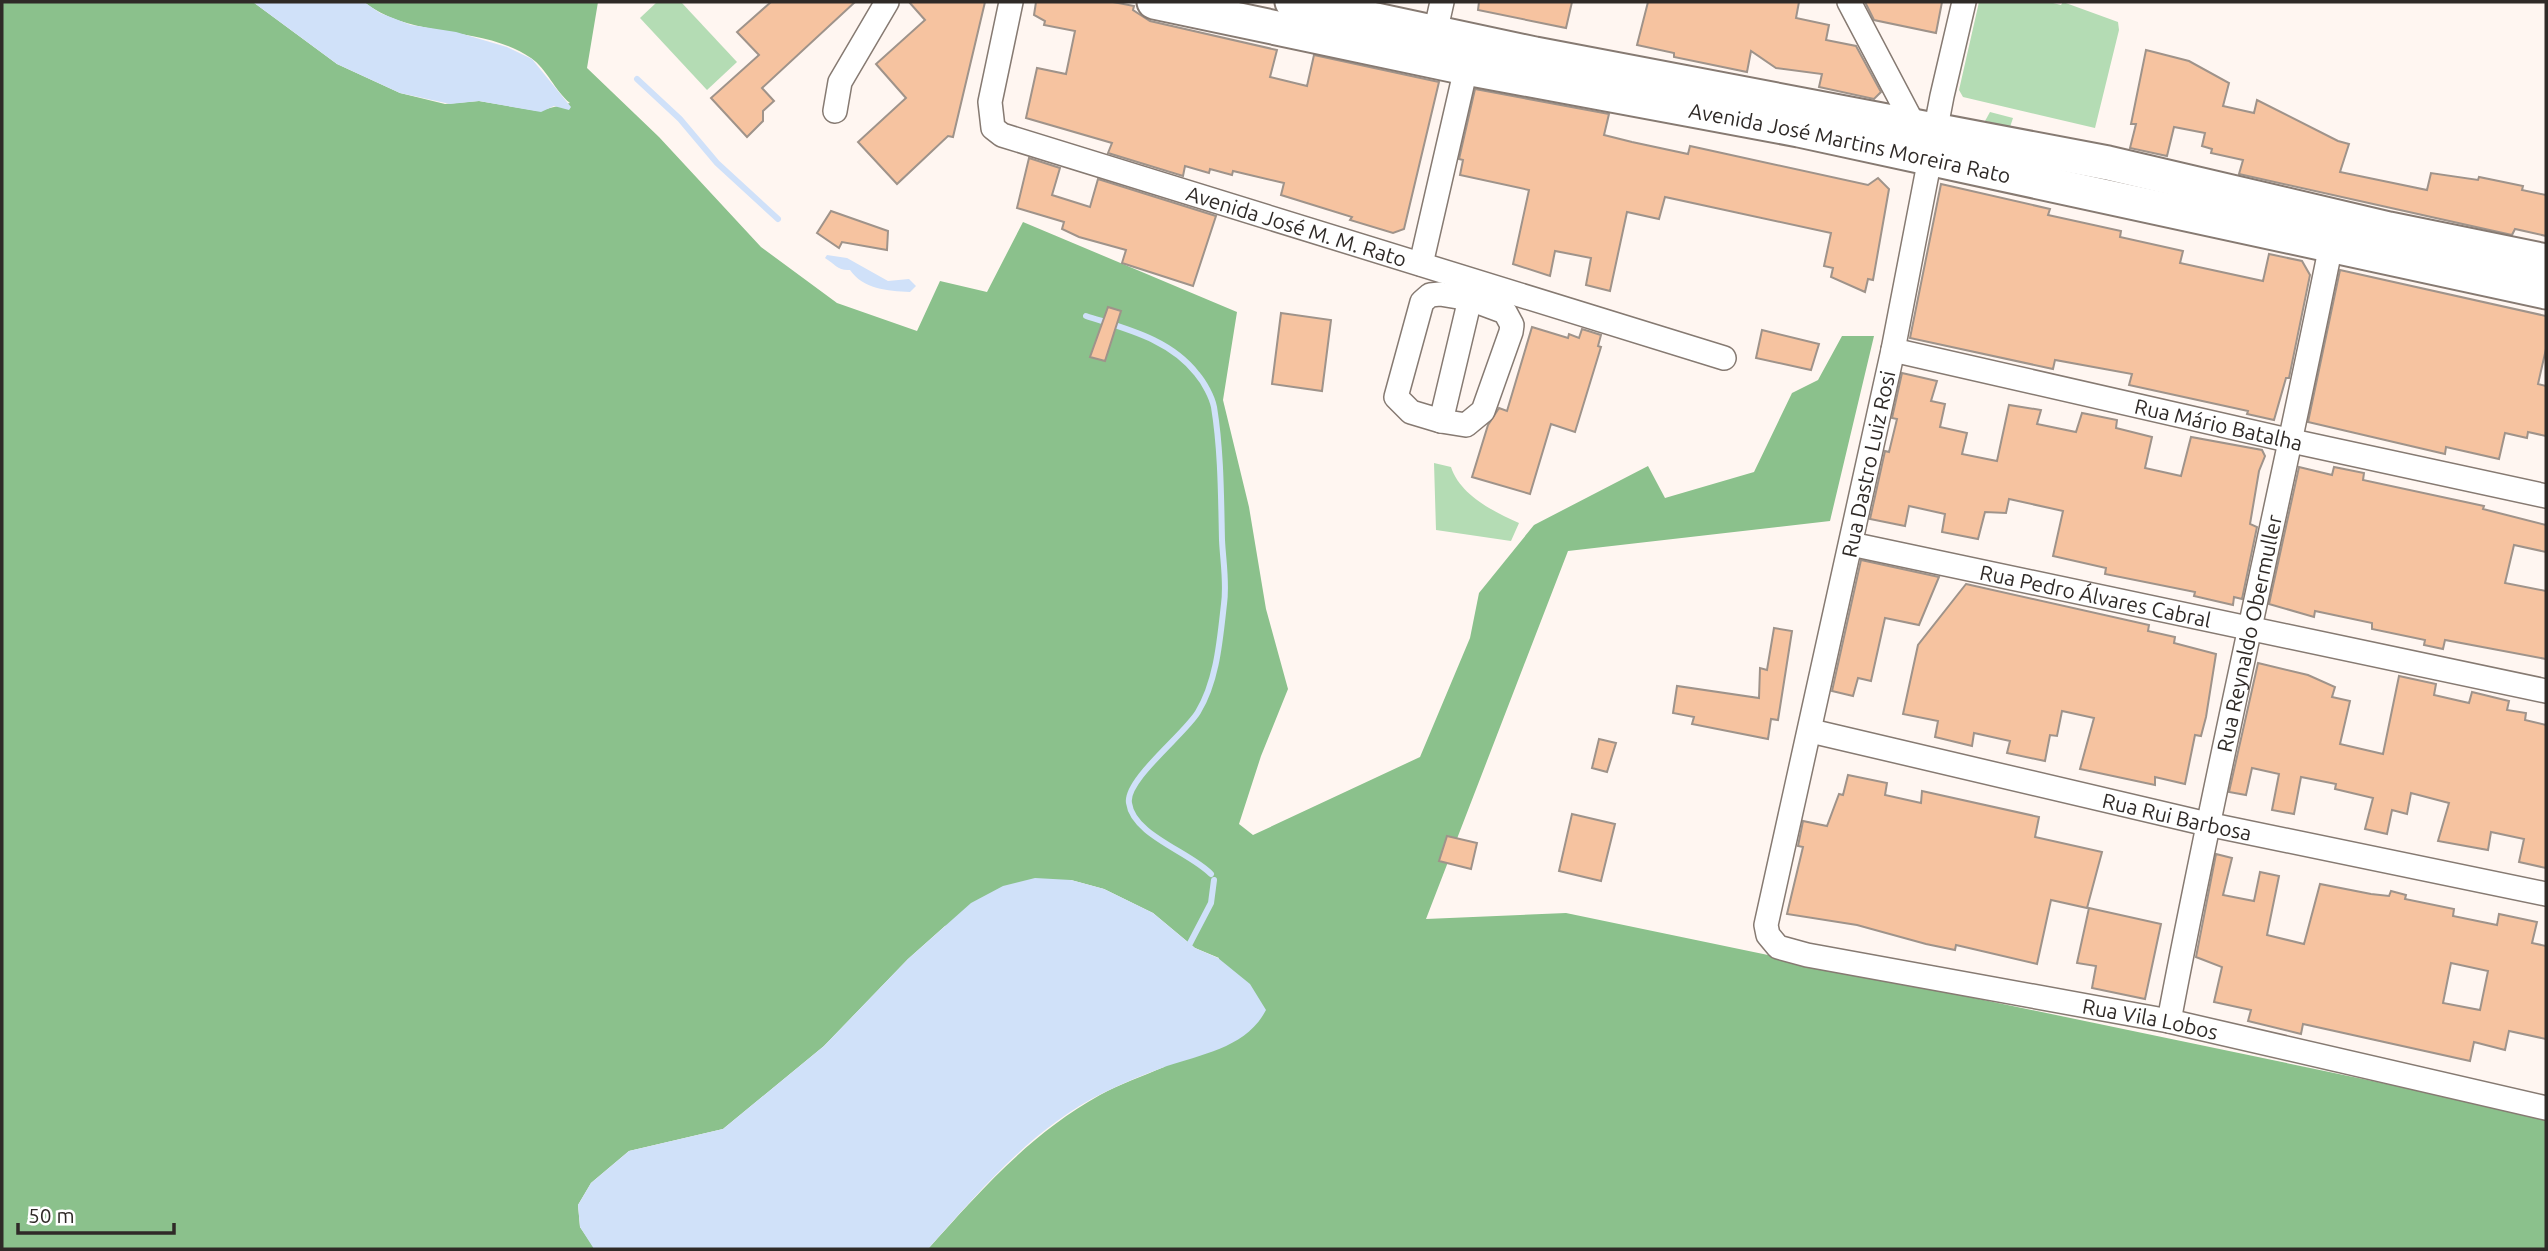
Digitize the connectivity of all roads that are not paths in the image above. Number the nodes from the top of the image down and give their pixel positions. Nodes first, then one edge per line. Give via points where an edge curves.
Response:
1 (887, 2) edge
2 (1011, 2) edge
3 (1154, 2) edge
4 (1292, 2) edge
5 (1849, 2) edge
6 (1964, 2) edge
7 (1438, 17) edge
8 (1500, 45) junction
9 (1399, 51) junction
10 (1466, 68) junction
11 (835, 111) dead end
12 (1928, 139) junction
13 (2330, 245) junction
14 (2546, 261) edge
15 (1421, 264) junction
16 (1472, 290) junction
17 (2546, 292) edge
18 (1893, 350) junction
19 (1724, 358) dead end
20 (1441, 421) junction
21 (2292, 442) junction
22 (2546, 496) edge
23 (1851, 544) junction
24 (2249, 629) junction
25 (2546, 691) edge
26 (1811, 731) junction
27 (2207, 824) junction
28 (2546, 894) edge
29 (1766, 925) joint
30 (2169, 1021) junction
31 (2546, 1108) edge

1 - 11 street via 840,82
2 - 15 street, Avenida José M. M. Rato via 990,102 993,128 1002,135
3 - 9 street, Avenida José Martins Moreira Rato
4 - 7 street, Avenida José Martins Moreira Rato
5 - 12 street
6 - 12 street, Rua Dastro Luiz Rosi
7 - 8 street, Avenida José Martins Moreira Rato
7 - 9 street via 1433,42 1423,49
8 - 10 street via 1468,56
8 - 12 street, Avenida José Martins Moreira Rato
9 - 10 street, Avenida José Martins Moreira Rato
10 - 12 street, Avenida José Martins Moreira Rato via 1885,149
10 - 15 street
12 - 13 street, Avenida José Martins Moreira Rato
12 - 14 street, Avenida José Martins Moreira Rato via 2108,163
12 - 18 street, Rua Dastro Luiz Rosi
13 - 17 street, Avenida José Martins Moreira Rato
13 - 21 street, Rua Reynaldo Obermuller
15 - 16 street, Avenida José M. M. Rato
16 - 19 street, Avenida José M. M. Rato
16 - 20 street
16 - 20 street via 1505,313 1511,332 1483,411 1466,425
16 - 20 street via 1430,295 1422,302 1396,397 1411,412
18 - 21 street, Rua Mário Batalha
18 - 23 street, Rua Dastro Luiz Rosi
21 - 22 street, Rua Mário Batalha
21 - 24 street, Rua Reynaldo Obermuller
23 - 24 street, Rua Pedro Álvares Cabral
23 - 26 street, Rua Dastro Luiz Rosi
24 - 25 street, Rua Pedro Álvares Cabral
24 - 27 street, Rua Reynaldo Obermuller
26 - 27 street, Rua Rui Barbosa
26 - 29 street, Rua Dastro Luiz Rosi
27 - 28 street, Rua Rui Barbosa
27 - 30 street, Rua Reynaldo Obermuller
29 - 30 street, Rua Vila Lobos via 1773,942 1790,951
30 - 31 street, Rua Vila Lobos

